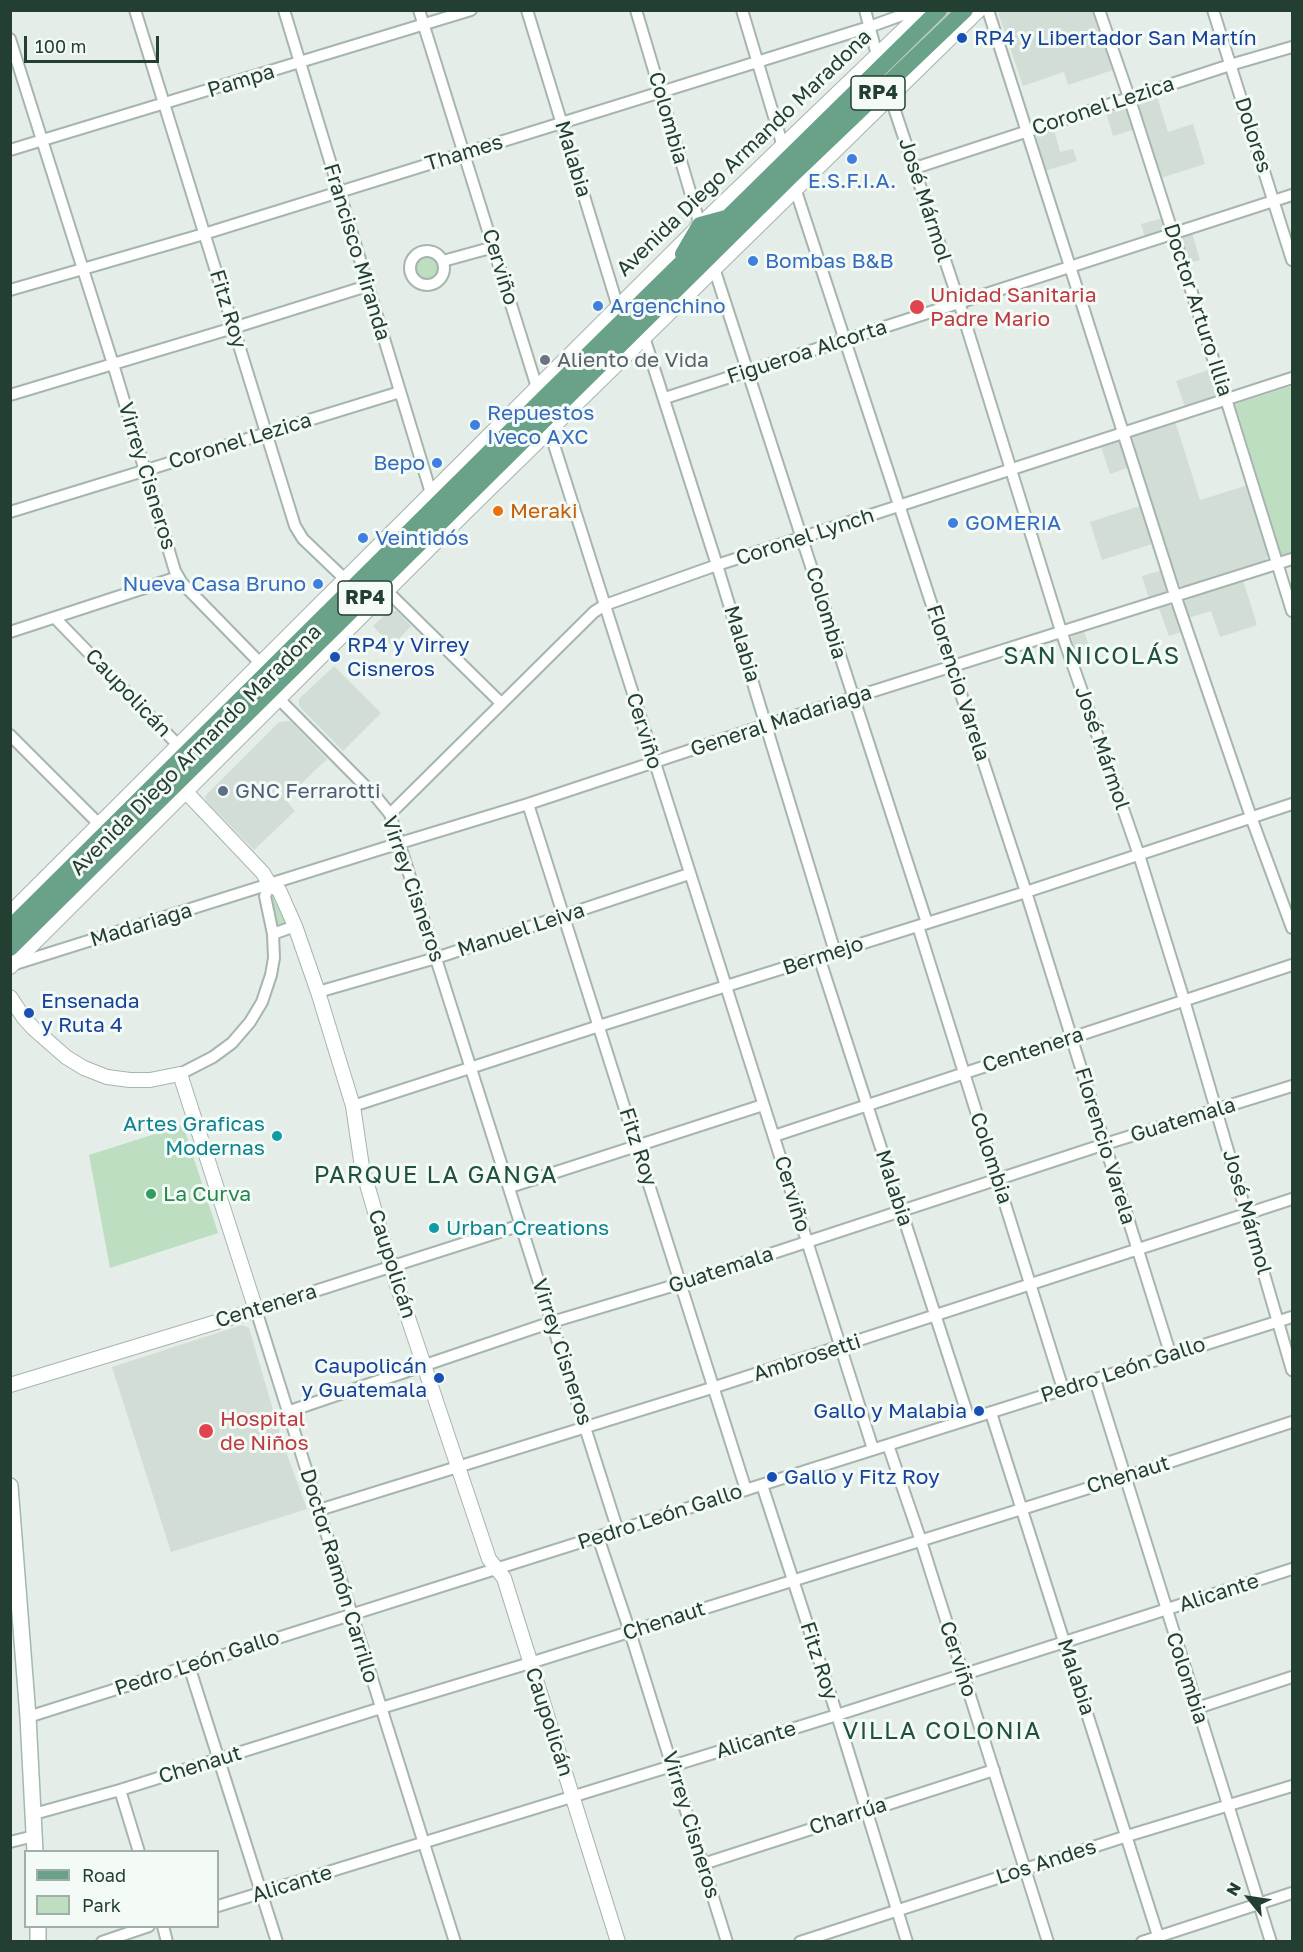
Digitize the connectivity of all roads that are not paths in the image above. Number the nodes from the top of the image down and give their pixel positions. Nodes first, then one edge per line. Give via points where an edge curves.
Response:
1 (135, 10) edge
2 (284, 10) edge
3 (420, 10) edge
4 (471, 10) edge
5 (526, 10) edge
6 (636, 10) edge
7 (742, 10) edge
8 (865, 10) edge
9 (916, 10) edge
10 (924, 10) edge
11 (939, 10) edge
12 (965, 10) edge
13 (979, 10) edge
14 (988, 10) edge
15 (1099, 10) edge
16 (1213, 10) edge
17 (424, 25) junction
18 (869, 27) junction
19 (10, 39) edge
20 (1293, 47) edge
21 (877, 55) junction
22 (916, 57) junction
23 (300, 62) junction
24 (758, 62) junction
25 (1230, 65) junction
26 (662, 92) junction
27 (890, 96) junction
28 (1129, 98) junction
29 (164, 104) junction
30 (562, 123) junction
31 (842, 127) junction
32 (1027, 131) junction
33 (43, 141) junction
34 (10, 150) edge
35 (464, 153) junction
36 (789, 168) junction
37 (915, 168) junction
38 (339, 191) junction
39 (1293, 195) edge
40 (1274, 201) junction
41 (730, 217) junction
42 (700, 225) junction
43 (204, 234) junction
44 (1173, 234) junction
45 (494, 247) junction
46 (1293, 260) edge
47 (443, 261) dead end
48 (1071, 266) junction
49 (83, 268) junction
50 (714, 268) junction
51 (671, 274) junction
52 (367, 286) junction
53 (10, 290) edge
54 (959, 302) junction
55 (618, 307) junction
56 (233, 328) junction
57 (638, 335) junction
58 (845, 341) junction
59 (113, 364) junction
60 (748, 372) junction
61 (607, 374) junction
62 (1293, 378) edge
63 (575, 390) junction
64 (400, 392) junction
65 (539, 394) junction
66 (10, 395) edge
67 (664, 398) junction
68 (1226, 399) junction
69 (547, 425) junction
70 (1122, 432) junction
71 (266, 433) junction
72 (1011, 469) junction
73 (145, 471) junction
74 (431, 493) junction
75 (901, 506) junction
76 (468, 510) joint
77 (10, 512) edge
78 (803, 537) junction
79 (1293, 559) edge
80 (1277, 563) junction
81 (717, 565) junction
82 (178, 577) junction
83 (349, 584) junction
84 (384, 587) junction
85 (1175, 595) junction
86 (604, 605) junction
87 (1293, 611) edge
88 (362, 616) junction
89 (56, 618) junction
90 (1061, 631) junction
91 (10, 632) edge
92 (321, 642) junction
93 (952, 667) junction
94 (269, 682) junction
95 (853, 699) junction
96 (501, 704) junction
97 (766, 725) junction
98 (10, 735) edge
99 (180, 751) junction
100 (654, 762) junction
101 (185, 785) junction
102 (528, 804) junction
103 (1293, 804) edge
104 (390, 814) junction
105 (1251, 817) junction
106 (99, 824) junction
107 (400, 843) junction
108 (1139, 855) junction
109 (689, 874) junction
110 (270, 885) junction
111 (1026, 892) junction
112 (10, 913) edge
113 (565, 915) junction
114 (922, 925) junction
115 (295, 926) junction
116 (10, 928) edge
117 (1293, 928) edge
118 (273, 934) junction
119 (10, 948) edge
120 (835, 952) junction
121 (819, 957) junction
122 (436, 958) junction
123 (1293, 965) edge
124 (11, 966) edge
125 (726, 988) junction
126 (318, 992) junction
127 (10, 997) edge
128 (1184, 1000) junction
129 (599, 1026) junction
130 (1072, 1038) junction
131 (471, 1069) junction
132 (963, 1073) junction
133 (180, 1074) junction
134 (1293, 1086) edge
135 (763, 1105) junction
136 (353, 1106) junction
137 (868, 1107) junction
138 (1217, 1110) junction
139 (774, 1136) junction
140 (1105, 1144) junction
141 (637, 1146) junction
142 (998, 1180) junction
143 (510, 1187) junction
144 (1293, 1199) edge
145 (902, 1212) junction
146 (1248, 1214) junction
147 (521, 1225) junction
148 (807, 1242) junction
149 (1138, 1251) junction
150 (391, 1267) junction
151 (682, 1283) junction
152 (1031, 1285) junction
153 (256, 1310) junction
154 (936, 1316) junction
155 (1293, 1317) edge
156 (1278, 1321) junction
157 (552, 1322) junction
158 (839, 1347) junction
159 (1171, 1356) junction
160 (425, 1364) junction
161 (1293, 1370) edge
162 (1095, 1380) junction
163 (10, 1385) edge
164 (715, 1387) junction
165 (1063, 1389) junction
166 (287, 1412) junction
167 (991, 1413) junction
168 (969, 1419) junction
169 (1293, 1422) edge
170 (586, 1426) junction
171 (888, 1445) junction
172 (873, 1449) junction
173 (458, 1466) junction
174 (1124, 1478) junction
175 (762, 1485) junction
176 (10, 1486) edge
177 (747, 1490) junction
178 (1023, 1508) junction
179 (320, 1510) junction
180 (618, 1531) junction
181 (598, 1538) junction
182 (921, 1541) junction
183 (1293, 1569) edge
184 (497, 1570) junction
185 (793, 1580) junction
186 (1166, 1610) junction
187 (351, 1614) junction
188 (630, 1632) junction
189 (1064, 1641) junction
190 (16, 1649) edge
191 (530, 1663) junction
192 (189, 1666) junction
193 (963, 1674) junction
194 (1293, 1677) edge
195 (381, 1708) junction
196 (1197, 1708) junction
197 (837, 1715) junction
198 (28, 1717) junction
199 (220, 1759) junction
200 (672, 1765) junction
201 (994, 1770) junction
202 (1293, 1786) edge
203 (120, 1790) junction
204 (573, 1796) junction
205 (1228, 1806) junction
206 (866, 1810) junction
207 (34, 1814) junction
208 (34, 1836) junction
209 (1127, 1836) junction
210 (10, 1842) edge
211 (424, 1844) junction
212 (35, 1850) edge
213 (139, 1850) edge
214 (703, 1864) junction
215 (1026, 1868) junction
216 (263, 1893) junction
217 (1293, 1893) edge
218 (1259, 1903) junction
219 (219, 1906) edge
220 (897, 1910) junction
221 (143, 1928) edge
222 (1160, 1939) edge
223 (102, 1941) edge
224 (277, 1941) edge
225 (455, 1941) edge
226 (618, 1941) edge
227 (727, 1941) edge
228 (800, 1941) edge
229 (907, 1941) edge
230 (1048, 1941) edge
231 (1142, 1941) edge
232 (1271, 1941) edge

1 - 29 street, Fitz Roy
2 - 23 street, Francisco Miranda
3 - 17 street, Cerviño
4 - 17 street, Pampa
5 - 30 street, Malabia
6 - 26 street, Colombia
7 - 24 street, Florencio Varela
8 - 18 street
9 - 18 street, Thames
10 - 21 street, Avenida Diego Armando Maradona
11 - 36 main road, Avenida Diego Armando Maradona / RP4
12 - 22 main road, Avenida Diego Armando Maradona / RP4
13 - 27 street, Avenida Diego Armando Maradona
14 - 32 street
15 - 28 street, Doctor Arturo Illia
16 - 25 street, Dolores
17 - 23 street, Pampa
17 - 35 street, Cerviño
18 - 21 street
18 - 24 street, Thames
19 - 33 street, Virrey Cisneros
20 - 25 street, Coronel Lezica
21 - 36 street, Avenida Diego Armando Maradona
22 - 27 main road
22 - 31 main road, Avenida Diego Armando Maradona / RP4
23 - 29 street, Pampa
23 - 38 street, Francisco Miranda
24 - 26 street, Thames
24 - 36 street, Florencio Varela
25 - 28 street, Coronel Lezica
25 - 40 street, Dolores
26 - 30 street, Thames
26 - 42 street, Colombia
27 - 31 main road
27 - 36 street, Avenida Diego Armando Maradona
27 - 37 street, José Mármol
28 - 32 street, Coronel Lezica
28 - 44 street, Doctor Arturo Illia
29 - 33 street, Pampa
29 - 43 street, Fitz Roy
30 - 35 street, Thames
30 - 55 street, Malabia
31 - 36 main road, Avenida Diego Armando Maradona / RP4
32 - 37 street, Coronel Lezica
32 - 48 street
33 - 34 street, Pampa
33 - 49 street, Virrey Cisneros
35 - 38 street, Thames
35 - 45 street, Cerviño
36 - 41 main road, Avenida Diego Armando Maradona / RP4
36 - 42 street, Avenida Diego Armando Maradona
36 - 50 street, Avenida Diego Armando Maradona
36 - 57 main road, Avenida Diego Armando Maradona / RP4
36 - 58 street, Florencio Varela
37 - 54 street, José Mármol
38 - 43 street, Thames
38 - 52 street, Francisco Miranda
39 - 40 street, Figueroa Alcorta
40 - 44 street, Figueroa Alcorta
40 - 46 street, Dolores
41 - 42 main road
41 - 51 main road, Avenida Diego Armando Maradona / RP4
42 - 51 main road
42 - 55 street, Avenida Diego Armando Maradona
43 - 49 street, Thames
43 - 56 street, Fitz Roy
44 - 48 street, Figueroa Alcorta
44 - 68 street, Doctor Arturo Illia
45 - 47 street
45 - 65 street, Cerviño
48 - 54 street, Figueroa Alcorta
48 - 70 street
49 - 53 street, Thames
49 - 59 street, Virrey Cisneros
50 - 57 street, Avenida Diego Armando Maradona
50 - 60 street, Colombia
51 - 65 main road, Avenida Diego Armando Maradona / RP4
52 - 56 street
52 - 64 street, Francisco Miranda
54 - 58 street, Figueroa Alcorta
54 - 72 street, José Mármol
55 - 65 street, Avenida Diego Armando Maradona
56 - 59 street
56 - 71 street, Fitz Roy
57 - 61 main road
57 - 63 main road, Avenida Diego Armando Maradona / RP4
57 - 67 street, Malabia
58 - 60 street, Figueroa Alcorta
58 - 75 street, Florencio Varela
59 - 66 street
59 - 73 street, Virrey Cisneros
60 - 67 street, Figueroa Alcorta
60 - 78 street, Colombia
61 - 63 main road
61 - 69 street, Avenida Diego Armando Maradona
62 - 68 street, Coronel Lynch
63 - 69 main road, Avenida Diego Armando Maradona / RP4
64 - 71 street, Coronel Lezica
64 - 74 street, Francisco Miranda
65 - 69 street, Cerviño
65 - 74 street, Avenida Diego Armando Maradona
65 - 83 main road, Avenida Diego Armando Maradona / RP4
67 - 81 street, Malabia
68 - 70 street, Coronel Lynch
68 - 80 street, Doctor Arturo Illia
69 - 76 main road
69 - 84 main road, Avenida Diego Armando Maradona / RP4
69 - 86 street, Cerviño
70 - 72 street, Coronel Lynch
70 - 85 street
71 - 73 street, Coronel Lezica
71 - 83 street, Fitz Roy via 298,532
72 - 75 street, Coronel Lynch
72 - 90 street, José Mármol
73 - 77 street, Coronel Lezica
73 - 82 street, Virrey Cisneros
74 - 83 street, Avenida Diego Armando Maradona
75 - 78 street, Coronel Lynch
75 - 93 street, Florencio Varela
76 - 84 street, Avenida Diego Armando Maradona
78 - 81 street, Coronel Lynch
78 - 95 street, Colombia
79 - 80 street, General Madariaga
80 - 85 street, General Madariaga
80 - 87 street, Doctor Arturo Illia
81 - 86 street, Coronel Lynch
81 - 97 street, Malabia
82 - 89 street
82 - 94 street, Virrey Cisneros
83 - 94 main road, Avenida Diego Armando Maradona / RP4
84 - 88 main road
84 - 92 main road, Avenida Diego Armando Maradona / RP4
84 - 96 street
85 - 90 street, General Madariaga
85 - 105 street
86 - 96 street, Coronel Lynch
86 - 100 street, Cerviño
88 - 92 main road
88 - 94 street, Avenida Diego Armando Maradona
89 - 91 street
89 - 99 street, Caupolicán
90 - 93 street, General Madariaga
90 - 108 street, José Mármol
92 - 94 main road, Avenida Diego Armando Maradona / RP4
93 - 95 street, General Madariaga
93 - 111 street, Florencio Varela
94 - 99 main road, Avenida Diego Armando Maradona / RP4
94 - 101 main road, Avenida Diego Armando Maradona / RP4
94 - 104 street, Virrey Cisneros
95 - 97 street, General Madariaga
95 - 114 street, Colombia
96 - 104 street, Coronel Lynch
97 - 100 street, General Madariaga
97 - 120 street, Malabia
98 - 106 street
99 - 101 street, Caupolicán
99 - 106 street, Avenida Diego Armando Maradona
99 - 116 main road, Avenida Diego Armando Maradona / RP4
100 - 102 street, General Madariaga
100 - 109 street, Cerviño
101 - 110 street, Caupolicán
101 - 119 main road, Avenida Diego Armando Maradona / RP4
101 - 124 street, Avenida Diego Armando Maradona
102 - 107 street, General Madariaga
102 - 113 street, Fitz Roy
103 - 105 street, Bermejo
104 - 107 street, Virrey Cisneros
105 - 108 street, Bermejo
105 - 117 street
106 - 112 street, Avenida Diego Armando Maradona
107 - 110 street, General Madariaga
107 - 122 street, Virrey Cisneros
108 - 111 street, Bermejo
108 - 128 street, José Mármol
109 - 113 street, Manuel Leiva
109 - 125 street, Cerviño
110 - 115 street, Caupolicán via 279,890
110 - 118 street via 265,896
110 - 124 street, Madariaga
111 - 114 street, Bermejo
111 - 130 street, Florencio Varela
113 - 122 street, Manuel Leiva
113 - 129 street, Fitz Roy
114 - 120 street, Bermejo
114 - 132 street, Colombia
115 - 118 street
115 - 126 street, Caupolicán
118 - 133 street via 271,975 250,1022 213,1058
120 - 121 street, Bermejo
121 - 125 street, Bermejo
121 - 137 street, Malabia
122 - 126 street, Manuel Leiva
122 - 131 street, Virrey Cisneros
123 - 128 street, Centenera
125 - 129 street, Bermejo
125 - 135 street, Cerviño
126 - 136 street, Caupolicán
127 - 133 street via 40,1035 84,1068 130,1080
128 - 130 street, Centenera
128 - 138 street, José Mármol
129 - 131 street, Bermejo
129 - 141 street, Fitz Roy
130 - 132 street, Centenera
130 - 140 street, Florencio Varela
131 - 136 street, Bermejo
131 - 143 street, Virrey Cisneros
132 - 137 street, Centenera
132 - 142 street, Colombia
133 - 153 street, Doctor Ramón Carrillo
134 - 138 street, Guatemala
135 - 139 street, Cerviño
135 - 141 street
136 - 150 street, Caupolicán via 362,1167
137 - 139 street, Centenera
137 - 145 street, Malabia
138 - 140 street, Guatemala
138 - 146 street, José Mármol
139 - 148 street, Cerviño
140 - 142 street, Guatemala
140 - 149 street, Florencio Varela
141 - 143 street
141 - 151 street, Fitz Roy
142 - 145 street, Guatemala
142 - 152 street, Colombia
143 - 147 street, Virrey Cisneros
144 - 146 street, Ambrosetti
145 - 148 street, Guatemala
145 - 154 street, Malabia
146 - 149 street, Ambrosetti
146 - 156 street, José Mármol
147 - 150 street, Centenera
147 - 157 street, Virrey Cisneros
148 - 151 street, Guatemala
148 - 158 street, Cerviño
149 - 152 street, Ambrosetti
149 - 159 street, Florencio Varela
150 - 153 street, Centenera
150 - 160 street, Caupolicán
151 - 157 street, Guatemala
151 - 164 street, Fitz Roy
152 - 154 street, Ambrosetti
152 - 165 street, Colombia
153 - 163 street, Centenera
153 - 166 street, Doctor Ramón Carrillo
154 - 158 street, Ambrosetti
154 - 168 street, Malabia
155 - 156 street, Pedro León Gallo
156 - 159 street, Pedro León Gallo
156 - 161 street, José Mármol
157 - 160 street, Guatemala
157 - 170 street, Virrey Cisneros
158 - 164 street, Ambrosetti
158 - 172 street, Cerviño
159 - 162 street, Pedro León Gallo
160 - 166 street, Guatemala
160 - 173 street, Caupolicán
162 - 165 street, Pedro León Gallo
162 - 174 street, Colombia
164 - 170 street, Ambrosetti
164 - 177 street, Fitz Roy
165 - 167 street, Pedro León Gallo
166 - 179 street, Doctor Ramón Carrillo
167 - 168 street, Pedro León Gallo
167 - 178 street, Malabia
168 - 171 street, Pedro León Gallo
169 - 174 street, Chenaut
170 - 173 street, Ambrosetti
170 - 180 street, Virrey Cisneros
171 - 172 street, Pedro León Gallo
171 - 182 street, Cerviño
172 - 175 street, Pedro León Gallo
173 - 179 street, Ambrosetti
173 - 184 street, Caupolicán via 489,1559
174 - 178 street, Chenaut
174 - 186 street, Colombia
175 - 177 street, Pedro León Gallo
175 - 185 street, Fitz Roy
176 - 190 main road
177 - 180 street, Pedro León Gallo
178 - 182 street, Chenaut
178 - 189 street, Malabia
179 - 187 street, Doctor Ramón Carrillo
180 - 181 street, Pedro León Gallo
181 - 184 street, Pedro León Gallo
181 - 188 street, Virrey Cisneros
182 - 185 street, Chenaut
182 - 193 street, Cerviño
183 - 186 street, Alicante
184 - 187 street, Pedro León Gallo
184 - 191 street, Caupolicán via 504,1578
185 - 188 street, Chenaut
185 - 197 street, Fitz Roy
186 - 189 street, Alicante
186 - 196 street, Colombia
187 - 192 street, Pedro León Gallo
187 - 195 street, Doctor Ramón Carrillo
188 - 191 street, Chenaut
188 - 200 street, Virrey Cisneros
189 - 193 street, Alicante
189 - 209 street, Malabia
190 - 198 main road
191 - 195 street, Chenaut
191 - 204 street, Caupolicán
192 - 198 street, Pedro León Gallo
192 - 199 street
193 - 197 street, Alicante
193 - 201 street, Cerviño
194 - 196 street
195 - 199 street, Chenaut
195 - 211 street, Doctor Ramón Carrillo
196 - 205 street, Colombia
197 - 200 street, Alicante
197 - 206 street, Fitz Roy
198 - 207 main road
199 - 203 street, Chenaut
199 - 216 street
200 - 204 street, Alicante
200 - 214 street, Virrey Cisneros
201 - 206 street, Charrúa
201 - 215 street, Cerviño
202 - 205 street, Los Andes
203 - 207 street, Chenaut
203 - 213 street
204 - 211 street, Alicante
204 - 226 street, Caupolicán
205 - 209 street, Los Andes
205 - 218 street, Colombia
206 - 214 street, Charrúa
206 - 220 street, Fitz Roy
207 - 208 main road
208 - 210 street
208 - 212 main road
209 - 215 street, Los Andes
209 - 222 street, Malabia
211 - 216 street, Alicante
211 - 225 street, Doctor Ramón Carrillo
214 - 227 street, Virrey Cisneros
215 - 220 street, Los Andes
215 - 230 street, Cerviño
216 - 219 street, Alicante
216 - 224 street
217 - 218 street
218 - 222 street
218 - 232 street, Colombia
220 - 228 street, Los Andes
220 - 229 street, Fitz Roy
221 - 223 street
222 - 231 street

